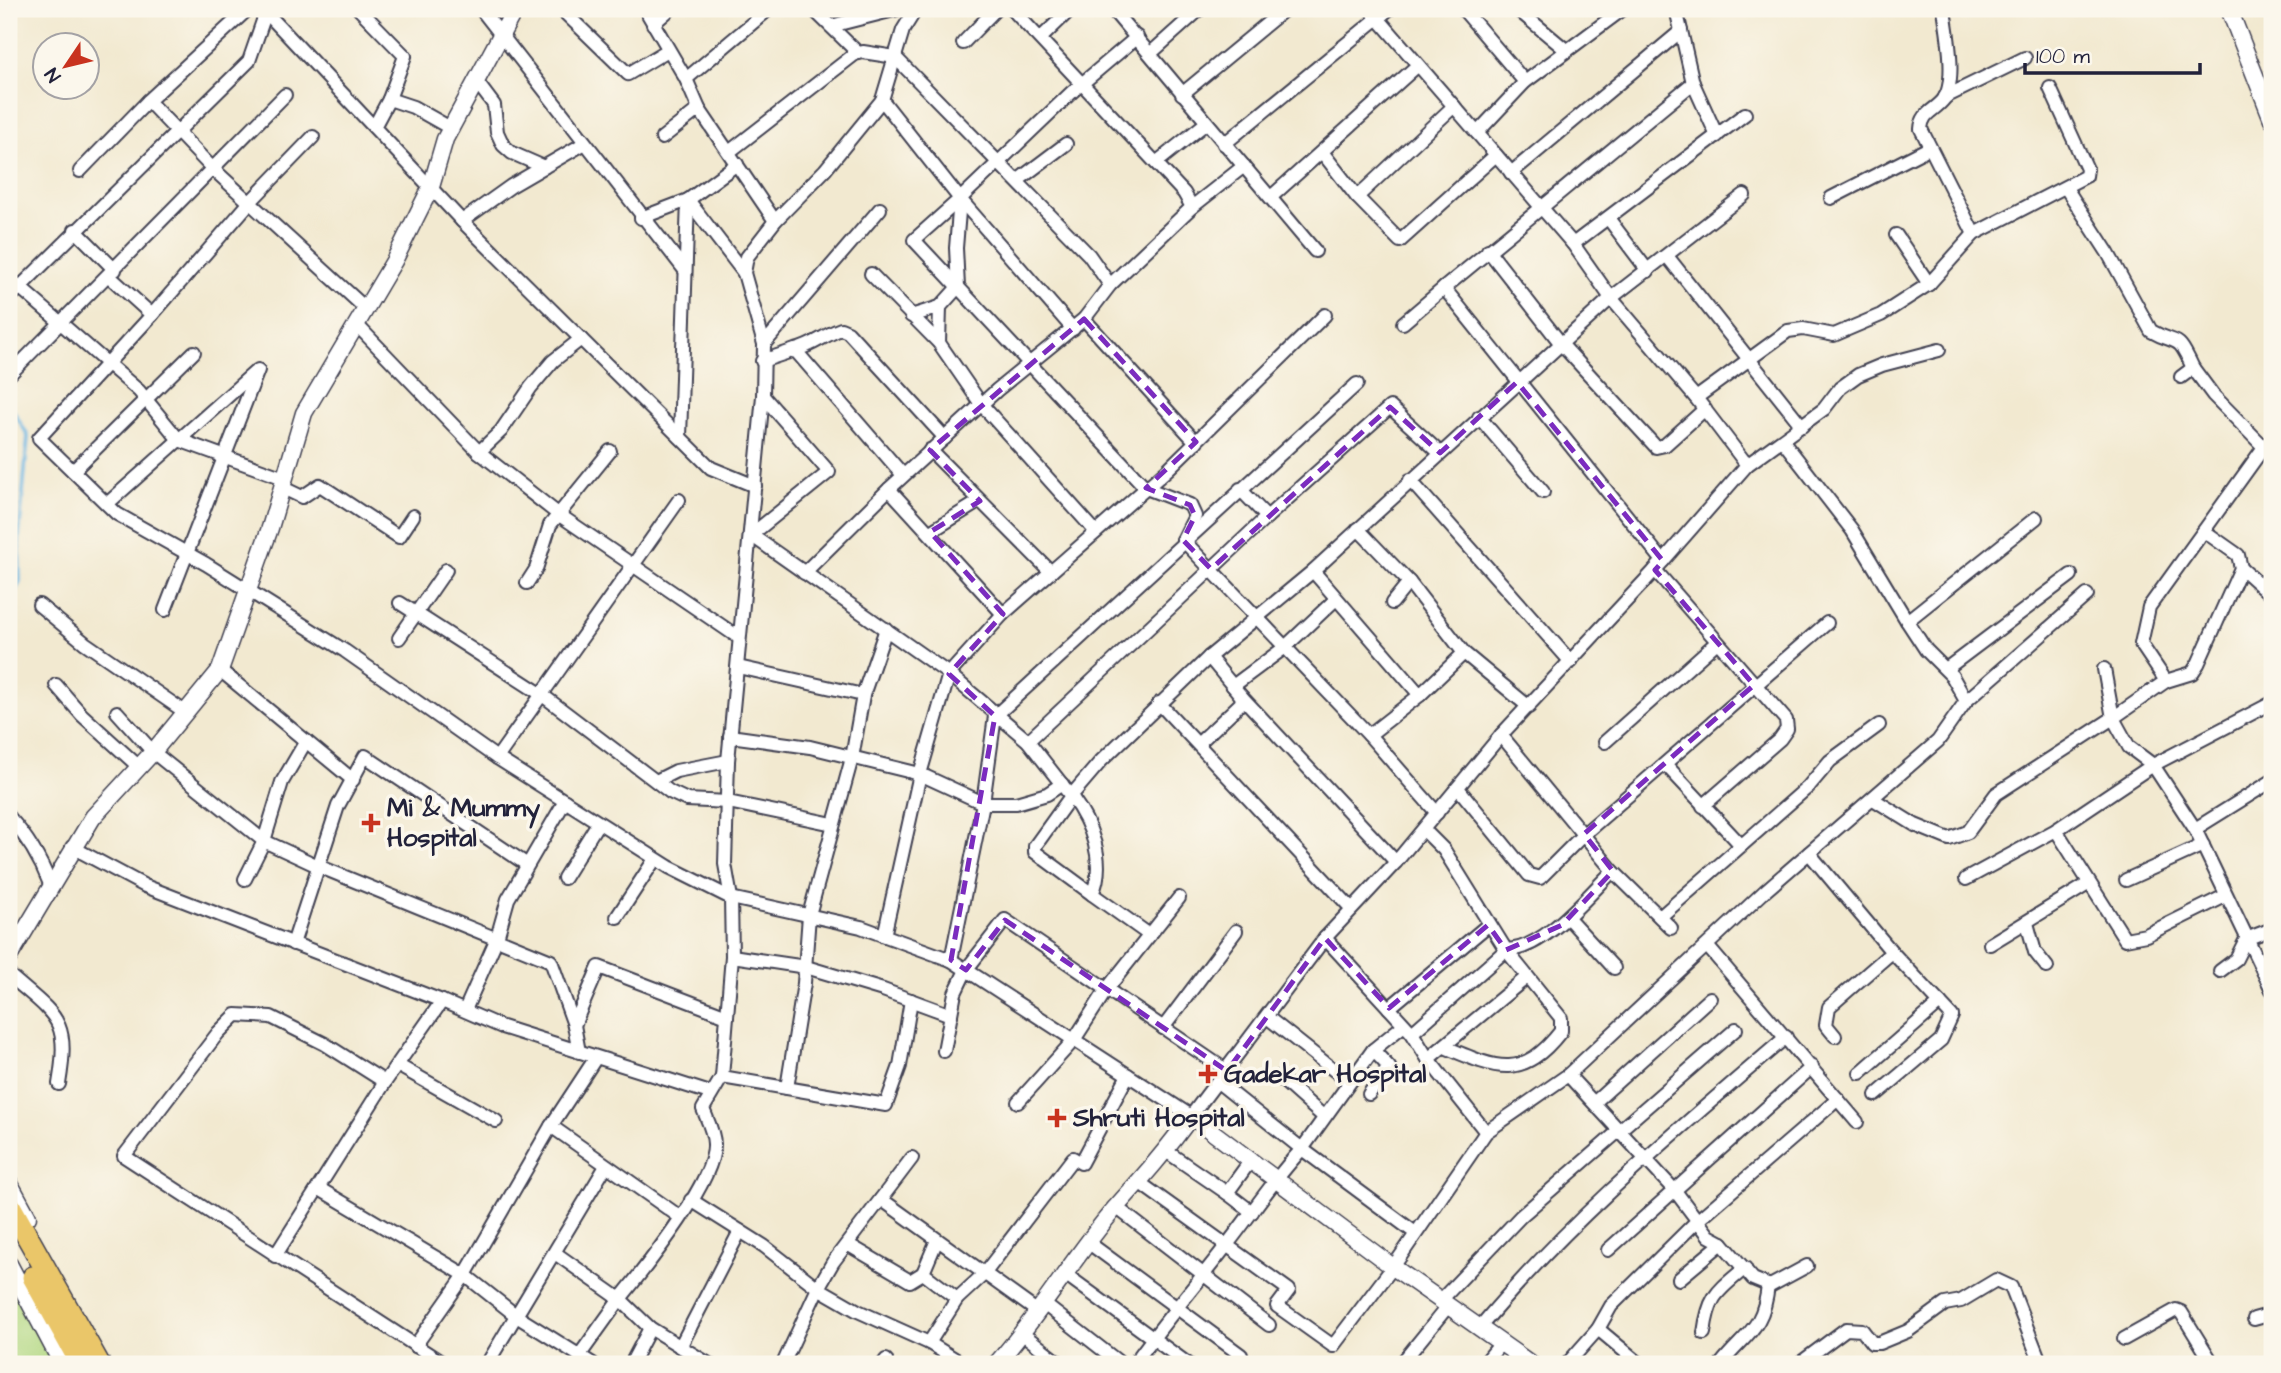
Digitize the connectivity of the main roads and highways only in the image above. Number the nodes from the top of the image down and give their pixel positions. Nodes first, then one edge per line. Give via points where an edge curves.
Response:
1 (9, 1204) edge
2 (9, 1233) edge
3 (81, 1364) edge
4 (99, 1364) edge

1 - 4 highway
2 - 3 highway

